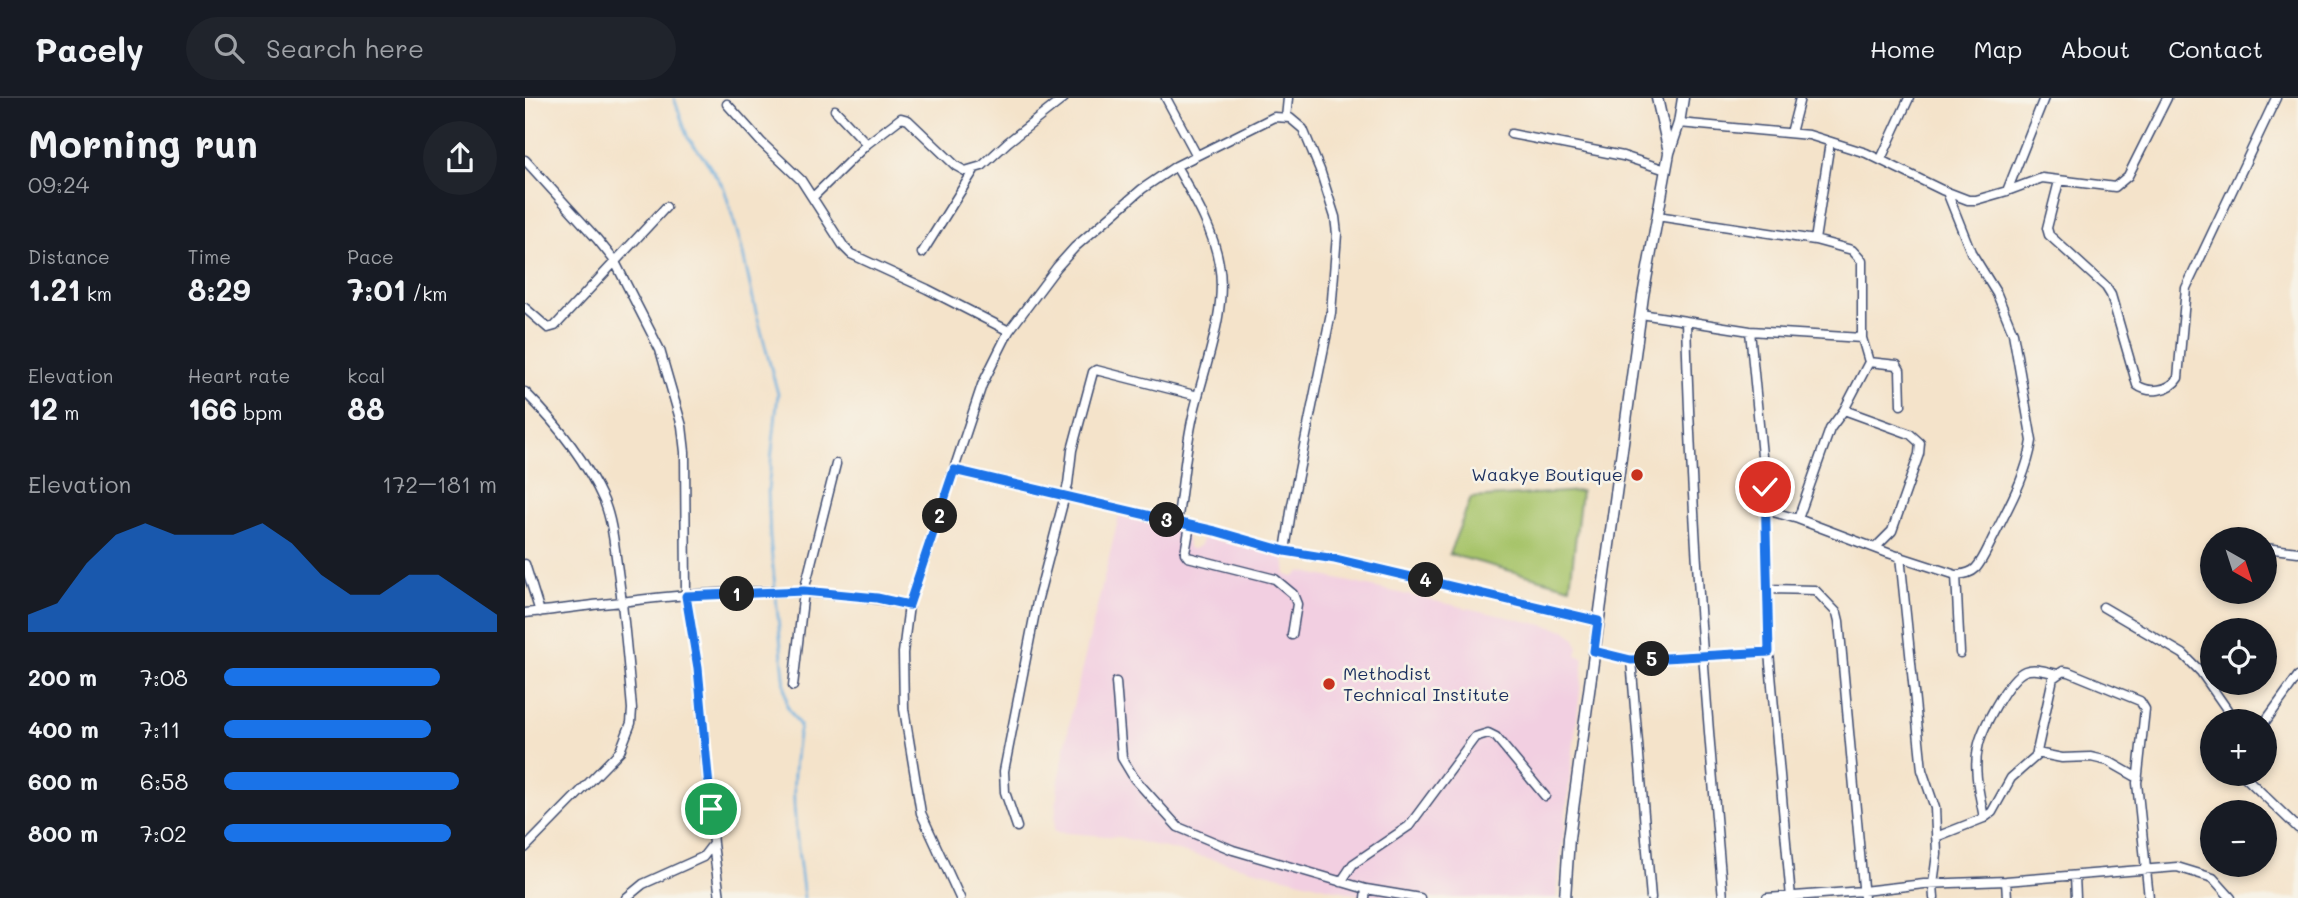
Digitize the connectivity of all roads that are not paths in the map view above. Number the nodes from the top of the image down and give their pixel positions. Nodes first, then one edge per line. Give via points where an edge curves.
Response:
1 (1064, 98) edge
2 (1166, 98) edge
3 (1288, 98) edge
4 (1657, 98) edge
5 (1683, 98) edge
6 (1800, 98) edge
7 (1909, 98) edge
8 (2044, 98) edge
9 (2167, 98) edge
10 (2277, 98) edge
11 (727, 104) dead end
12 (835, 110) dead end
13 (1286, 118) junction
14 (1679, 123) junction
15 (1791, 133) junction
16 (1511, 134) dead end
17 (1830, 142) junction
18 (867, 145) junction
19 (1669, 153) junction
20 (1196, 154) junction
21 (1881, 159) junction
22 (525, 160) edge
23 (1176, 166) junction
24 (974, 170) junction
25 (1666, 170) junction
26 (2059, 181) junction
27 (2007, 191) junction
28 (1947, 192) junction
29 (813, 197) junction
30 (666, 206) dead end
31 (1657, 216) junction
32 (1815, 240) junction
33 (922, 253) dead end
34 (614, 260) junction
35 (525, 308) edge
36 (1641, 314) junction
37 (1686, 321) junction
38 (1009, 331) junction
39 (1749, 331) junction
40 (1862, 338) junction
41 (1870, 362) junction
42 (525, 392) edge
43 (1198, 396) junction
44 (1901, 405) dead end
45 (1844, 410) junction
46 (836, 464) dead end
47 (954, 470) junction
48 (1064, 496) junction
49 (1766, 510) junction
50 (1798, 519) junction
51 (1177, 523) junction
52 (1190, 525) junction
53 (1875, 548) junction
54 (2277, 549) edge
55 (1285, 551) junction
56 (2298, 552) edge
57 (1901, 556) junction
58 (525, 564) edge
59 (1955, 575) junction
60 (1767, 589) junction
61 (804, 591) junction
62 (686, 596) junction
63 (623, 601) junction
64 (909, 605) junction
65 (2103, 607) dead end
66 (540, 612) junction
67 (525, 613) edge
68 (1598, 621) junction
69 (1292, 635) dead end
70 (1594, 651) junction
71 (1769, 652) junction
72 (1960, 653) dead end
73 (1703, 657) junction
74 (1631, 660) junction
75 (2057, 674) junction
76 (2298, 676) edge
77 (1116, 682) dead end
78 (793, 686) dead end
79 (2227, 709) edge
80 (2274, 709) edge
81 (2037, 753) junction
82 (2138, 778) junction
83 (2254, 786) edge
84 (1545, 796) dead end
85 (1984, 818) junction
86 (1017, 827) dead end
87 (2298, 828) edge
88 (1936, 837) junction
89 (713, 844) junction
90 (525, 848) edge
91 (2146, 870) junction
92 (2075, 876) junction
93 (1342, 881) junction
94 (2006, 881) junction
95 (1933, 884) junction
96 (1365, 893) edge
97 (1864, 895) edge
98 (1790, 897) edge
99 (626, 898) edge
100 (720, 898) edge
101 (960, 898) edge
102 (1420, 898) edge
103 (1565, 898) edge
104 (1651, 898) edge
105 (1723, 898) edge
106 (1767, 898) edge
107 (1934, 898) edge
108 (2007, 898) edge
109 (2076, 898) edge
110 (2149, 898) edge
111 (2231, 898) edge

1 - 24 street
2 - 20 street
3 - 13 street
4 - 19 street
5 - 14 street
6 - 15 street
7 - 21 street
8 - 27 street
9 - 26 street via 2122,183 2107,187
10 - 26 street via 2186,288 2178,378 2167,388 2147,390 2137,385 2106,287 2049,235
11 - 29 street
12 - 18 street
13 - 20 street via 1274,117
13 - 55 street via 1303,129 1320,170 1337,234 1331,313
14 - 15 street
14 - 19 street
15 - 17 street
16 - 25 street via 1623,156
17 - 21 street
17 - 32 street
18 - 24 street via 896,120 905,118 956,166
18 - 29 street
19 - 25 street
20 - 23 street
21 - 28 street
22 - 34 street
23 - 38 street via 1075,247
23 - 43 street via 1204,217 1219,263 1217,319
24 - 33 street
25 - 31 street
26 - 27 street via 2038,178
27 - 28 street via 1972,200
28 - 59 street via 1971,253 1997,294 2013,333 2032,441 2030,458 1986,552 1976,569
29 - 38 street via 851,254
30 - 34 street
31 - 32 street
31 - 36 street
32 - 40 street via 1852,250 1862,261
34 - 35 street via 555,327 548,328
34 - 62 street via 660,350 682,426
36 - 37 street
36 - 68 street
37 - 39 street
37 - 73 street via 1689,456
38 - 47 street via 982,385
39 - 40 street
39 - 49 street
40 - 41 street
41 - 44 street via 1897,365
41 - 45 street
42 - 63 street via 566,440 604,502
43 - 48 street via 1093,371
43 - 51 street
45 - 50 street via 1826,437
45 - 53 street via 1910,434 1920,443 1892,531
46 - 61 street
47 - 48 street
47 - 64 street
48 - 51 street
48 - 86 street via 1037,603 1005,771 1005,792
49 - 50 street
49 - 60 street
50 - 53 street
51 - 52 street
52 - 55 street
52 - 69 street via 1188,557 1275,579 1293,594 1297,604
53 - 57 street
54 - 56 street
55 - 68 street
57 - 59 street
57 - 88 street via 1922,770 1935,808
58 - 66 street
59 - 72 street
60 - 71 street
60 - 97 street via 1815,590 1837,613
61 - 62 street
61 - 64 street
61 - 78 street
62 - 63 street
62 - 89 street via 698,668
63 - 66 street
63 - 90 street via 632,709 627,736 620,751
64 - 101 street via 903,653 904,709 917,795 927,829
65 - 79 street via 2183,654
66 - 67 street
68 - 70 street
70 - 74 street
70 - 103 street
71 - 73 street
71 - 98 street
73 - 74 street
73 - 105 street
74 - 104 street
75 - 81 street
75 - 82 street via 2069,672 2140,701 2145,709
75 - 85 street via 2025,671 1984,727 1976,772
76 - 80 street
77 - 93 street via 1122,758 1178,827 1233,850
81 - 82 street via 2108,761
81 - 85 street via 2011,778
82 - 91 street
83 - 87 street
84 - 93 street via 1496,737 1487,733 1475,737 1409,826 1353,864
85 - 88 street
88 - 95 street
89 - 99 street via 703,857 643,884
89 - 100 street
91 - 92 street
91 - 110 street
91 - 111 street via 2177,867 2209,875
92 - 94 street
92 - 109 street
93 - 96 street
94 - 95 street
94 - 108 street
95 - 97 street
95 - 107 street
96 - 102 street
97 - 98 street
98 - 106 street

